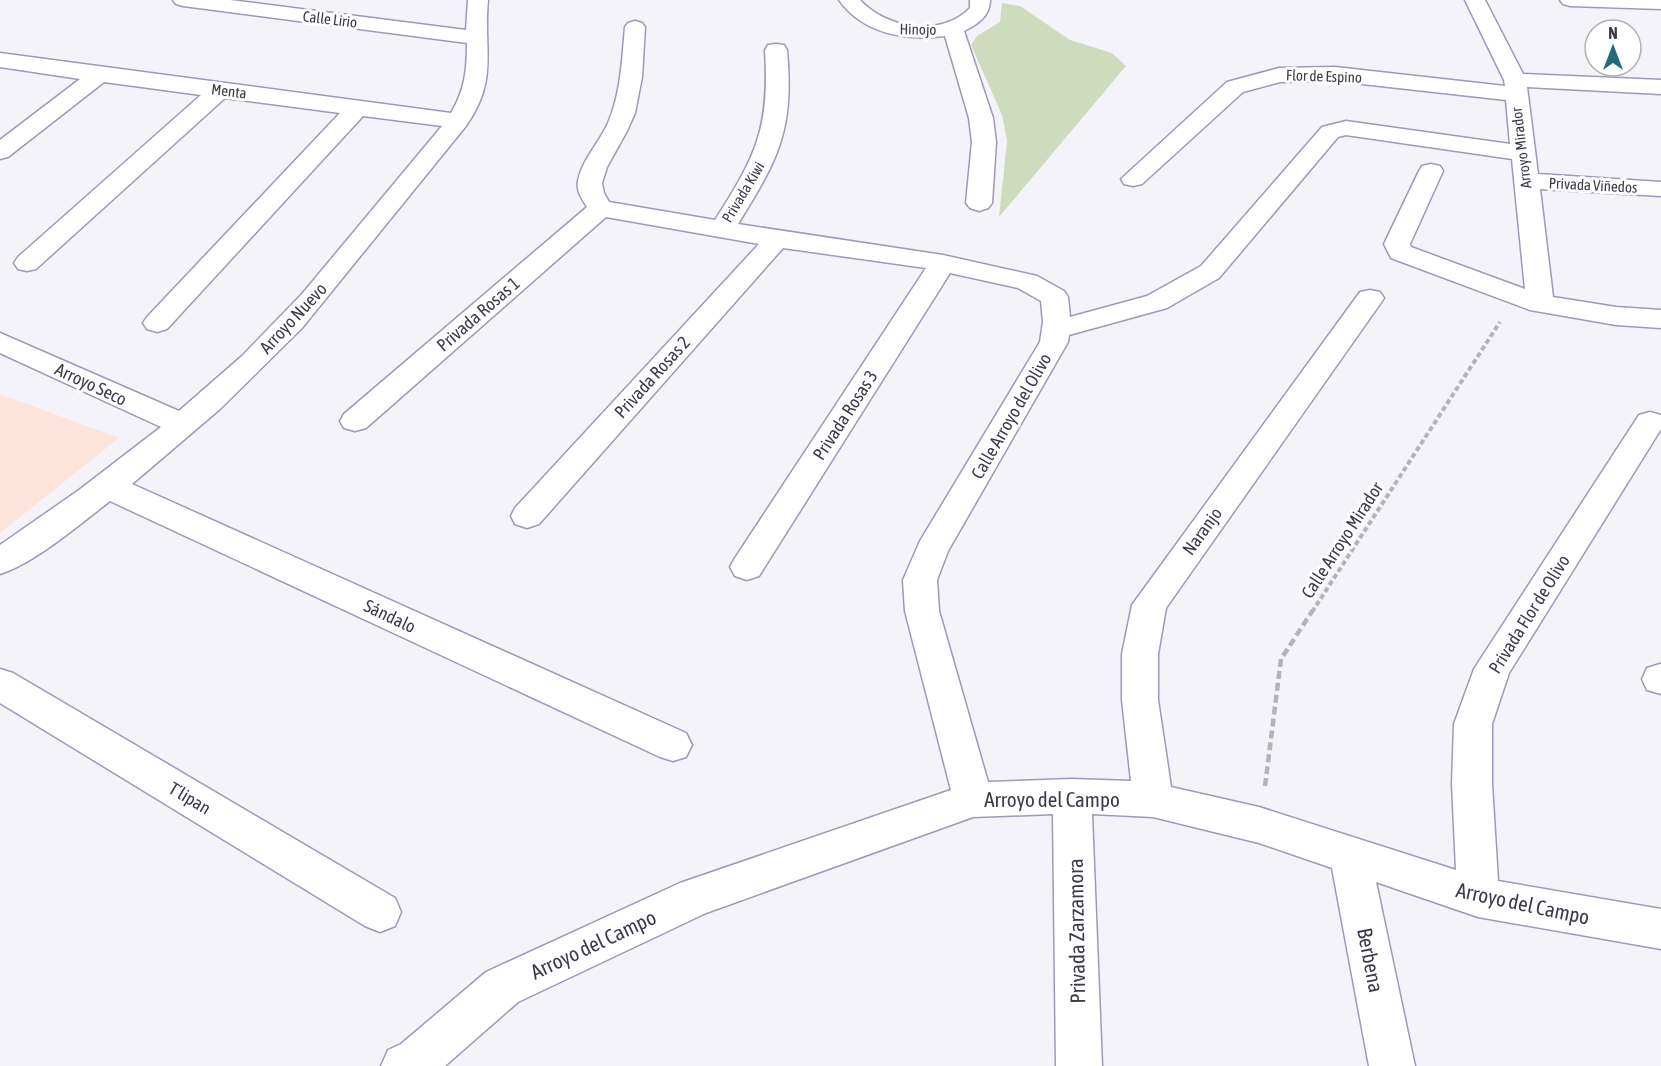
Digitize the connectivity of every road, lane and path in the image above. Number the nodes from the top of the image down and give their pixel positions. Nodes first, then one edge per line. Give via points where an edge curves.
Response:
1 (183, 0) edge
2 (478, 0) edge
3 (849, 0) edge
4 (980, 0) edge
5 (1475, 0) edge
6 (1570, 0) edge
7 (1661, 3) edge
8 (635, 27) dead end
9 (953, 28) junction
10 (476, 38) junction
11 (776, 50) dead end
12 (0, 60) edge
13 (99, 75) junction
14 (1515, 87) junction
15 (1661, 87) edge
16 (220, 90) junction
17 (357, 108) junction
18 (458, 121) junction
19 (0, 153) edge
20 (1522, 153) junction
21 (1431, 171) dead end
22 (1133, 179) dead end
23 (1525, 182) junction
24 (1661, 189) edge
25 (979, 203) dead end
26 (601, 208) junction
27 (722, 229) junction
28 (777, 239) junction
29 (27, 263) dead end
30 (943, 263) junction
31 (1370, 298) dead end
32 (1528, 300) junction
33 (1661, 319) edge
34 (157, 322) dead end
35 (1056, 330) junction
36 (0, 342) edge
37 (355, 421) dead end
38 (1650, 422) dead end
39 (183, 425) junction
40 (107, 486) junction
41 (526, 516) dead end
42 (0, 561) edge
43 (747, 567) dead end
44 (0, 684) edge
45 (673, 745) dead end
46 (1072, 796) junction
47 (973, 800) junction
48 (1154, 800) junction
49 (1259, 825) junction
50 (1350, 854) junction
51 (1478, 897) junction
52 (380, 912) dead end
53 (1661, 929) edge
54 (412, 1064) edge
55 (1079, 1066) edge
56 (1392, 1066) edge

1 - 10 street, Calle Lirio
2 - 10 street, Arroyo Nuevo
3 - 9 street, Hinojo via 873,21 894,29 918,32
4 - 9 street, Hinojo via 974,17
5 - 14 street, Arroyo Mirador via 1498,41
6 - 7 street
8 - 26 street via 627,101 619,126 594,168 590,185 592,197
9 - 25 street via 981,118 984,142
10 - 18 street, Arroyo Nuevo via 475,88
11 - 27 street, Privada Kiwi via 778,100 773,134 759,171
12 - 13 street, Menta
13 - 16 street, Menta
13 - 19 street
14 - 15 street, Flor de Espino
14 - 20 street, Arroyo Mirador
14 - 22 street, Flor de Espino via 1335,74 1264,78 1235,87
16 - 17 street, Menta
16 - 29 street
17 - 18 street, Menta
17 - 34 street
18 - 39 street, Arroyo Nuevo via 312,300
20 - 23 street, Arroyo Mirador
20 - 35 street via 1346,128 1330,132 1210,272 1157,302
21 - 32 street via 1397,244 1400,252
23 - 24 street, Privada Viñedos
23 - 32 street, Arroyo Mirador
26 - 27 street, Calle Arroyo del Olivo
26 - 37 street, Privada Rosas 1
27 - 28 street, Calle Arroyo del Olivo
28 - 30 street, Calle Arroyo del Olivo
28 - 41 street, Privada Rosas 2
30 - 35 street, Calle Arroyo del Olivo via 1027,282 1054,297
30 - 43 street, Privada Rosas 3
31 - 48 street, Naranjo via 1149,605 1140,654 1140,700
32 - 33 street via 1616,316
32 - 49 path, Calle Arroyo Mirador via 1281,659
35 - 47 street, Calle Arroyo del Olivo via 1054,342 932,550 920,580 922,611
36 - 39 street, Arroyo Seco
38 - 51 street, Privada Flor de Olivo via 1492,669 1473,724
39 - 40 street, Arroyo Nuevo
40 - 42 street, Arroyo Nuevo via 34,541
40 - 45 street, Sándalo
44 - 52 street, T´lipan
46 - 47 street, Arroyo del Campo
46 - 48 street, Arroyo del Campo
46 - 55 street, Privada Zarzamora
47 - 54 street, Arroyo del Campo via 695,897 502,987
48 - 49 street, Arroyo del Campo
49 - 50 street, Arroyo del Campo
50 - 51 street, Arroyo del Campo
50 - 56 street, Berbena
51 - 53 street, Arroyo del Campo

